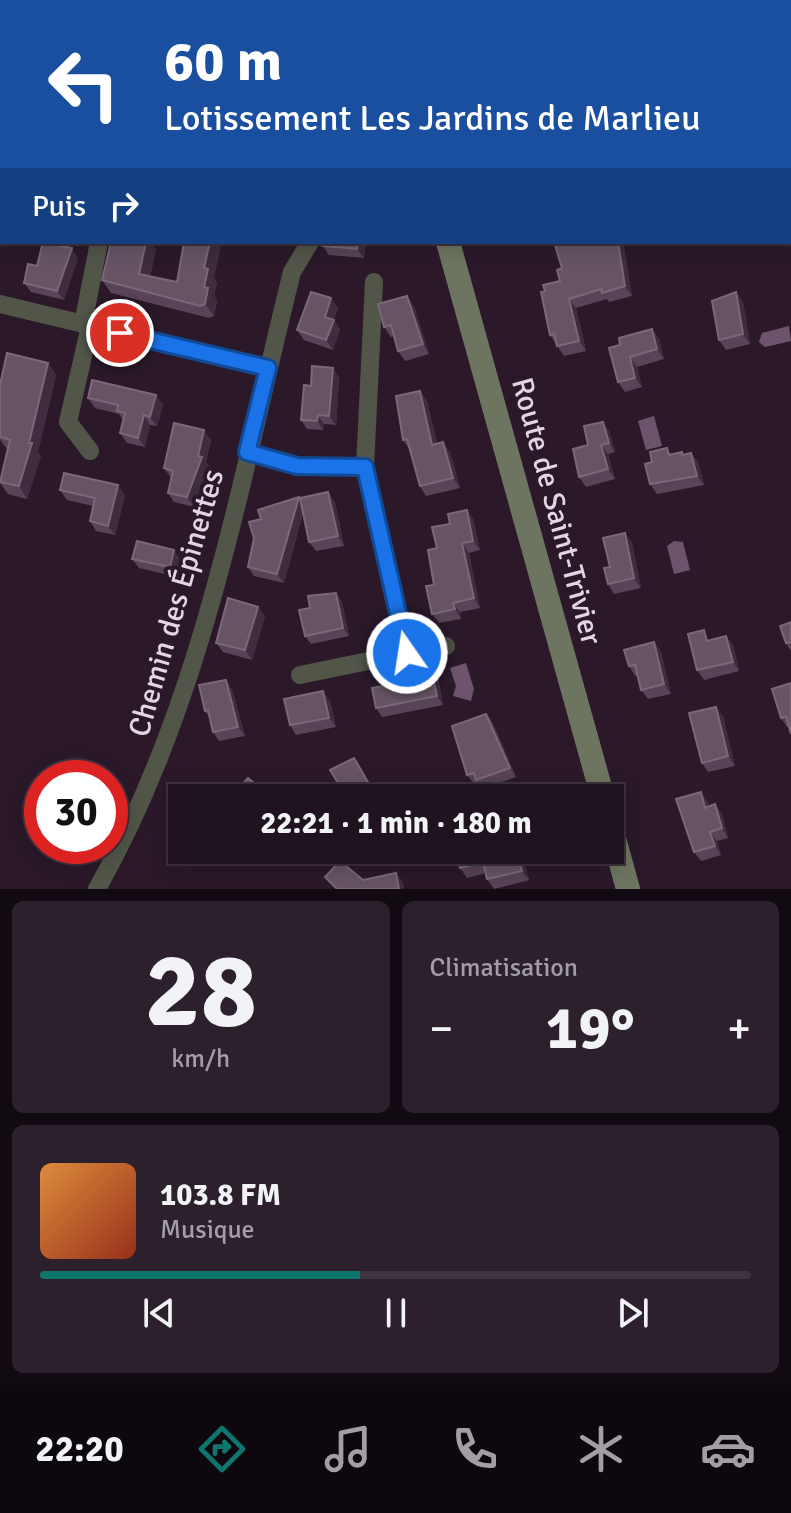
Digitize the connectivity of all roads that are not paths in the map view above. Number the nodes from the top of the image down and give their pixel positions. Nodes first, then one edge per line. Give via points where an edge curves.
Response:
1 (99, 244) edge
2 (309, 244) edge
3 (449, 244) edge
4 (374, 282) dead end
5 (0, 304) edge
6 (87, 325) junction
7 (268, 368) junction
8 (90, 451) dead end
9 (247, 452) junction
10 (365, 467) junction
11 (446, 646) dead end
12 (407, 653) junction
13 (300, 675) dead end
14 (599, 784) edge
15 (621, 864) edge
16 (97, 889) edge
17 (628, 889) edge

1 - 6 street
2 - 7 street, Chemin des Épinettes via 292,272
3 - 14 main road, Route de Saint-Trivier
4 - 10 street
5 - 6 street
6 - 7 street
6 - 8 street via 68,422
7 - 9 street, Chemin des Épinettes
9 - 10 street via 297,466
9 - 16 street, Chemin des Épinettes via 201,637 161,761
10 - 12 street
11 - 12 street
12 - 13 street
15 - 17 main road

